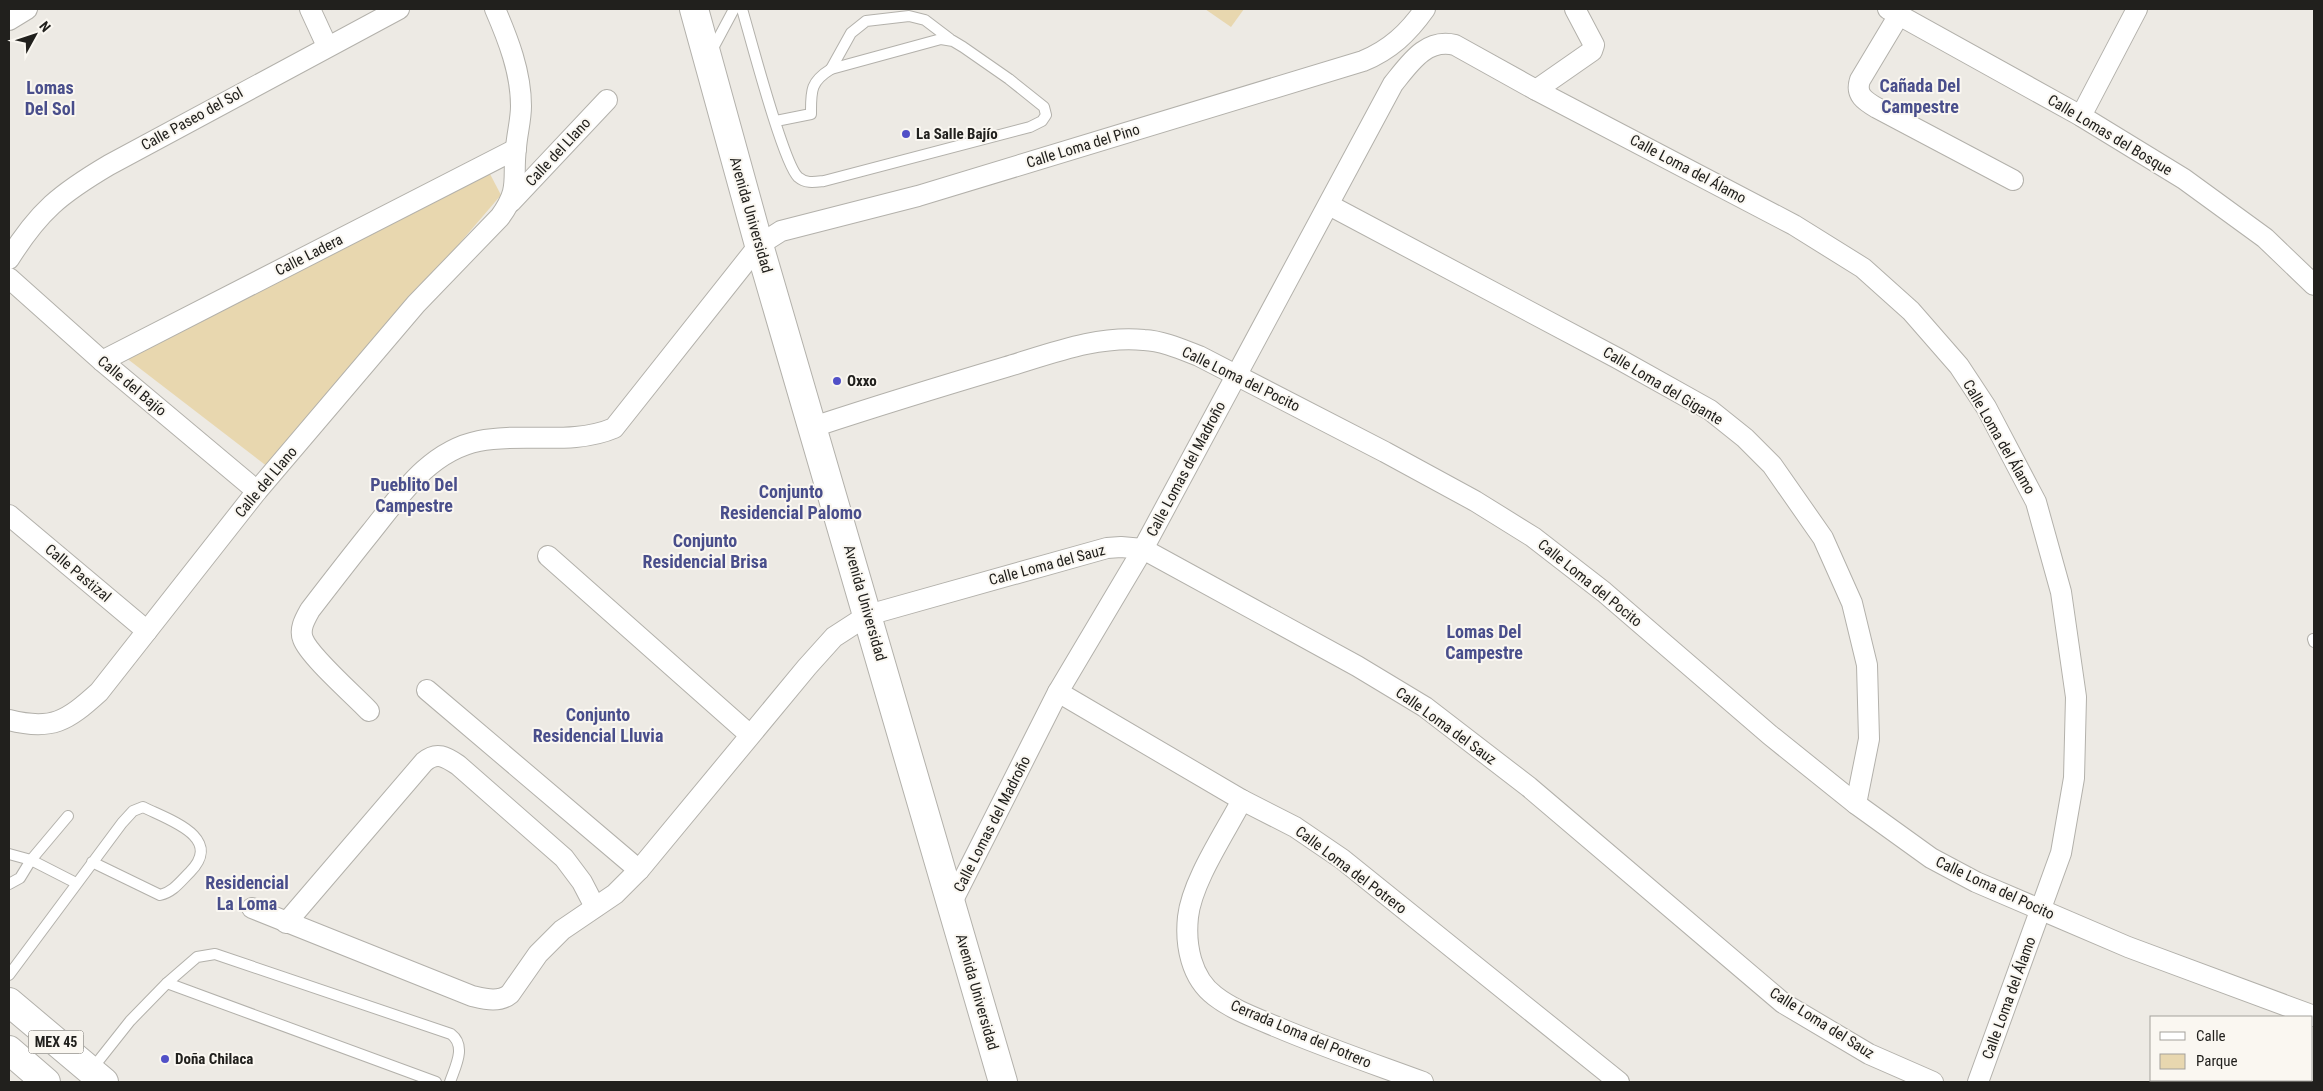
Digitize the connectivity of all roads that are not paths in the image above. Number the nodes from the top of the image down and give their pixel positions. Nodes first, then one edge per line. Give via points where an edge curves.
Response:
1 (27, 9) edge
2 (310, 9) edge
3 (399, 9) edge
4 (495, 9) edge
5 (694, 9) edge
6 (734, 9) edge
7 (742, 9) edge
8 (1425, 9) edge
9 (1575, 9) edge
10 (2137, 9) edge
11 (1894, 12) edge
12 (9, 20) edge
13 (953, 41) junction
14 (1435, 44) joint
15 (327, 46) junction
16 (708, 59) junction
17 (831, 68) junction
18 (1536, 90) junction
19 (607, 100) dead end
20 (2081, 116) junction
21 (776, 121) junction
22 (516, 149) junction
23 (2013, 180) dead end
24 (510, 204) junction
25 (1329, 205) junction
26 (759, 245) junction
27 (9, 259) edge
28 (9, 278) edge
29 (2314, 285) edge
30 (102, 361) junction
31 (1237, 375) junction
32 (813, 427) junction
33 (257, 491) junction
34 (9, 515) edge
35 (1143, 549) junction
36 (548, 556) dead end
37 (868, 615) junction
38 (147, 631) junction
39 (427, 690) dead end
40 (1058, 692) junction
41 (369, 711) dead end
42 (9, 720) edge
43 (750, 736) junction
44 (1242, 800) junction
45 (1856, 804) junction
46 (68, 816) dead end
47 (9, 854) edge
48 (31, 860) junction
49 (92, 862) junction
50 (639, 870) junction
51 (76, 883) junction
52 (9, 884) edge
53 (952, 904) junction
54 (595, 907) junction
55 (252, 908) dead end
56 (2041, 910) junction
57 (286, 922) junction
58 (9, 975) edge
59 (167, 983) junction
60 (9, 1002) edge
61 (2314, 1016) edge
62 (9, 1050) edge
63 (97, 1077) edge
64 (46, 1082) edge
65 (436, 1082) edge
66 (450, 1082) edge
67 (1003, 1082) edge
68 (1422, 1082) edge
69 (1619, 1082) edge
70 (1933, 1082) edge
71 (1978, 1082) edge

1 - 12 street
2 - 15 street
3 - 15 street, Calle Paseo del Sol
4 - 22 street, Calle del Llano via 509,42 518,77 521,105
5 - 16 street, Avenida Universidad
6 - 16 lane
7 - 21 lane
8 - 26 street, Calle Loma del Pino via 1403,36 1383,53 1363,61 918,196 781,232
9 - 18 street via 1594,45 1592,51
10 - 20 street
11 - 20 street, Calle Lomas del Bosque
11 - 23 street via 1860,80 1859,94 1866,102
13 - 17 lane via 941,39
13 - 17 lane via 926,20 908,16 866,21 851,32
13 - 21 lane via 1044,107 1046,115 1042,121 1011,132 811,183 797,176
14 - 18 street, Calle Loma del Álamo via 1455,45
14 - 25 street, Calle Lomas del Madroño via 1409,64 1393,84
15 - 27 street, Calle Paseo del Sol via 70,188 44,210
16 - 26 street, Avenida Universidad
17 - 21 lane via 810,90 811,114
18 - 56 street, Calle Loma del Álamo via 1785,220 1863,268 1911,311 1959,366 1986,407 2036,502 2061,592 2076,697 2074,778 2061,853
19 - 24 street, Calle del Llano
20 - 29 street, Calle Lomas del Bosque via 2184,179 2265,238
22 - 24 street, Calle del Llano via 514,194
22 - 30 street, Calle Ladera
24 - 33 street, Calle del Llano via 416,304
25 - 31 street, Calle Lomas del Madroño
25 - 45 street, Calle Loma del Gigante via 1710,410 1772,465 1823,538 1852,603 1868,664 1869,740
26 - 32 street, Avenida Universidad
26 - 41 street via 614,428 589,436 478,441 448,452 407,487 310,610 302,627 303,639 315,656
28 - 30 street, Calle del Bajío
30 - 33 street, Calle del Bajío
31 - 32 street, Calle Loma del Pocito via 1169,344 1115,340 1064,349
31 - 35 street, Calle Lomas del Madroño
31 - 45 street, Calle Loma del Pocito via 1394,456 1533,538 1604,592 1770,735
32 - 37 street, Avenida Universidad
33 - 38 street, Calle del Llano
34 - 38 street, Calle Pastizal
35 - 37 street, Calle Loma del Sauz via 1108,548
35 - 40 street, Calle Lomas del Madroño
35 - 70 street, Calle Loma del Sauz via 1357,666 1425,707 1529,787 1783,1003 1869,1054
36 - 43 street
37 - 43 street, Calle Loma del Sauz via 834,637
37 - 53 street, Avenida Universidad
38 - 42 street, Calle del Llano via 99,692 78,711 62,720 32,726
39 - 50 street
40 - 44 street, Calle Loma del Potrero
40 - 53 street, Calle Lomas del Madroño
43 - 50 street, Calle Loma del Sauz
44 - 68 street, Cerrada Loma del Potrero via 1194,891 1188,917 1188,952 1198,976 1215,996 1247,1014 1304,1039
44 - 69 street, Calle Loma del Potrero via 1296,827 1342,859
45 - 56 street, Calle Loma del Pocito via 1931,858
46 - 48 lane
47 - 48 lane
48 - 51 lane
48 - 52 lane via 20,878
49 - 49 lane via 160,895 168,893 199,863 201,853 192,832 143,807 122,823
49 - 51 lane
50 - 54 street, Calle Loma del Sauz via 615,894
51 - 58 lane
53 - 67 street, Avenida Universidad
54 - 57 street, Calle Loma del Sauz via 562,930 538,954 510,994 496,1000 472,996
54 - 57 street via 564,858 458,765 447,757 435,756 424,762
55 - 57 street, Calle Loma del Sauz
56 - 61 street, Calle Loma del Pocito via 2128,947
56 - 71 street, Calle Loma del Álamo
59 - 63 lane via 130,1021
59 - 65 lane
59 - 66 lane via 197,957 215,954 442,1030 455,1037 460,1050
60 - 63 street, MEX 45
62 - 64 street, MEX 45

